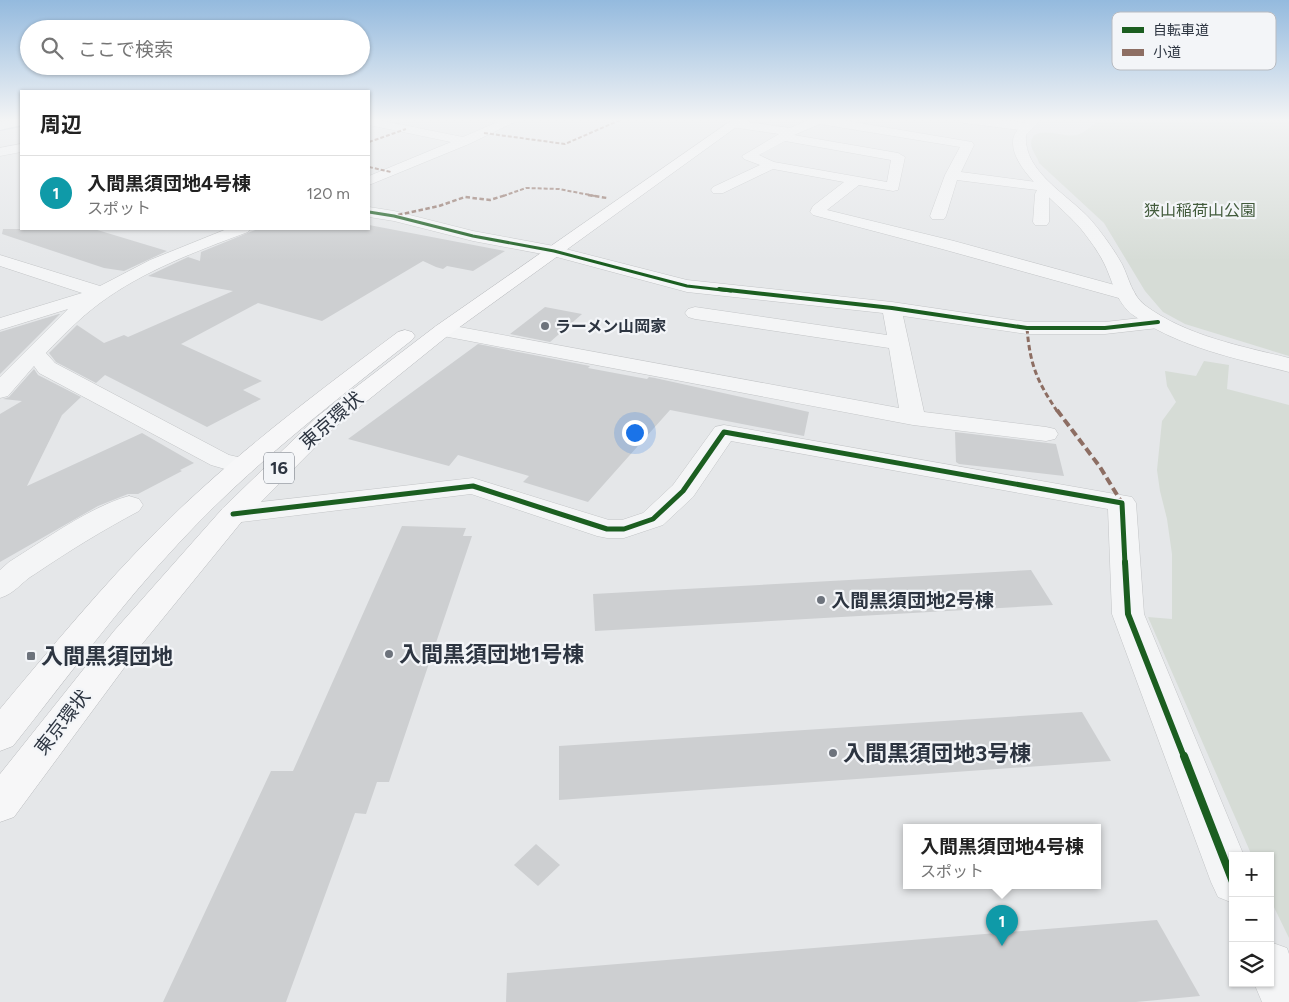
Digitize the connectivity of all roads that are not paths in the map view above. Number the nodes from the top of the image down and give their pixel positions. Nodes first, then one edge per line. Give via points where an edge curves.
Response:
1 (403, 167) edge
2 (666, 167) edge
3 (767, 167) edge
4 (780, 167) edge
5 (896, 167) edge
6 (956, 167) edge
7 (1030, 167) edge
8 (952, 175) junction
9 (370, 181) edge
10 (855, 181) junction
11 (1046, 187) junction
12 (718, 190) dead end
13 (370, 212) edge
14 (938, 216) dead end
15 (1041, 222) dead end
16 (240, 230) edge
17 (545, 249) junction
18 (0, 260) edge
19 (103, 293) junction
20 (1126, 294) junction
21 (892, 308) junction
22 (695, 313) dead end
23 (1158, 322) junction
24 (0, 324) edge
25 (443, 330) junction
26 (899, 343) junction
27 (35, 353) junction
28 (1289, 365) edge
29 (0, 390) edge
30 (913, 418) junction
31 (1046, 434) dead end
32 (242, 466) junction
33 (129, 505) dead end
34 (233, 514) junction
35 (0, 586) edge
36 (0, 735) edge
37 (0, 804) edge
38 (1229, 872) edge
39 (1274, 973) edge
40 (1287, 1002) edge

1 - 9 street
2 - 17 highway, 東京環状 / 16
3 - 12 street
4 - 10 street
5 - 10 street via 893,187
6 - 8 street
7 - 11 street
8 - 11 street
8 - 14 street
10 - 20 street via 832,197 818,212
11 - 15 street via 1042,194
11 - 20 street via 1082,220 1112,263
13 - 17 street
16 - 19 street via 144,271
17 - 21 street via 687,286
17 - 25 highway, 東京環状 / 16
17 - 32 highway, 東京環状 / 16 via 420,325 360,369
18 - 19 street
19 - 24 street
19 - 27 street via 78,311
20 - 23 street via 1137,309
21 - 23 street via 1027,328 1105,328
21 - 26 street
22 - 26 street
23 - 28 street via 1204,340
25 - 30 street
25 - 34 highway, 東京環状 / 16 via 327,421
26 - 30 street
27 - 29 street
27 - 32 street via 47,368 220,460
30 - 31 street
32 - 36 highway, 東京環状 / 16 via 168,537
33 - 35 street via 83,529 20,569
34 - 37 highway, 東京環状 / 16 via 126,640
34 - 38 street via 473,486 607,529 624,529 654,519 683,491 724,432 1122,503 1128,614
39 - 40 street

